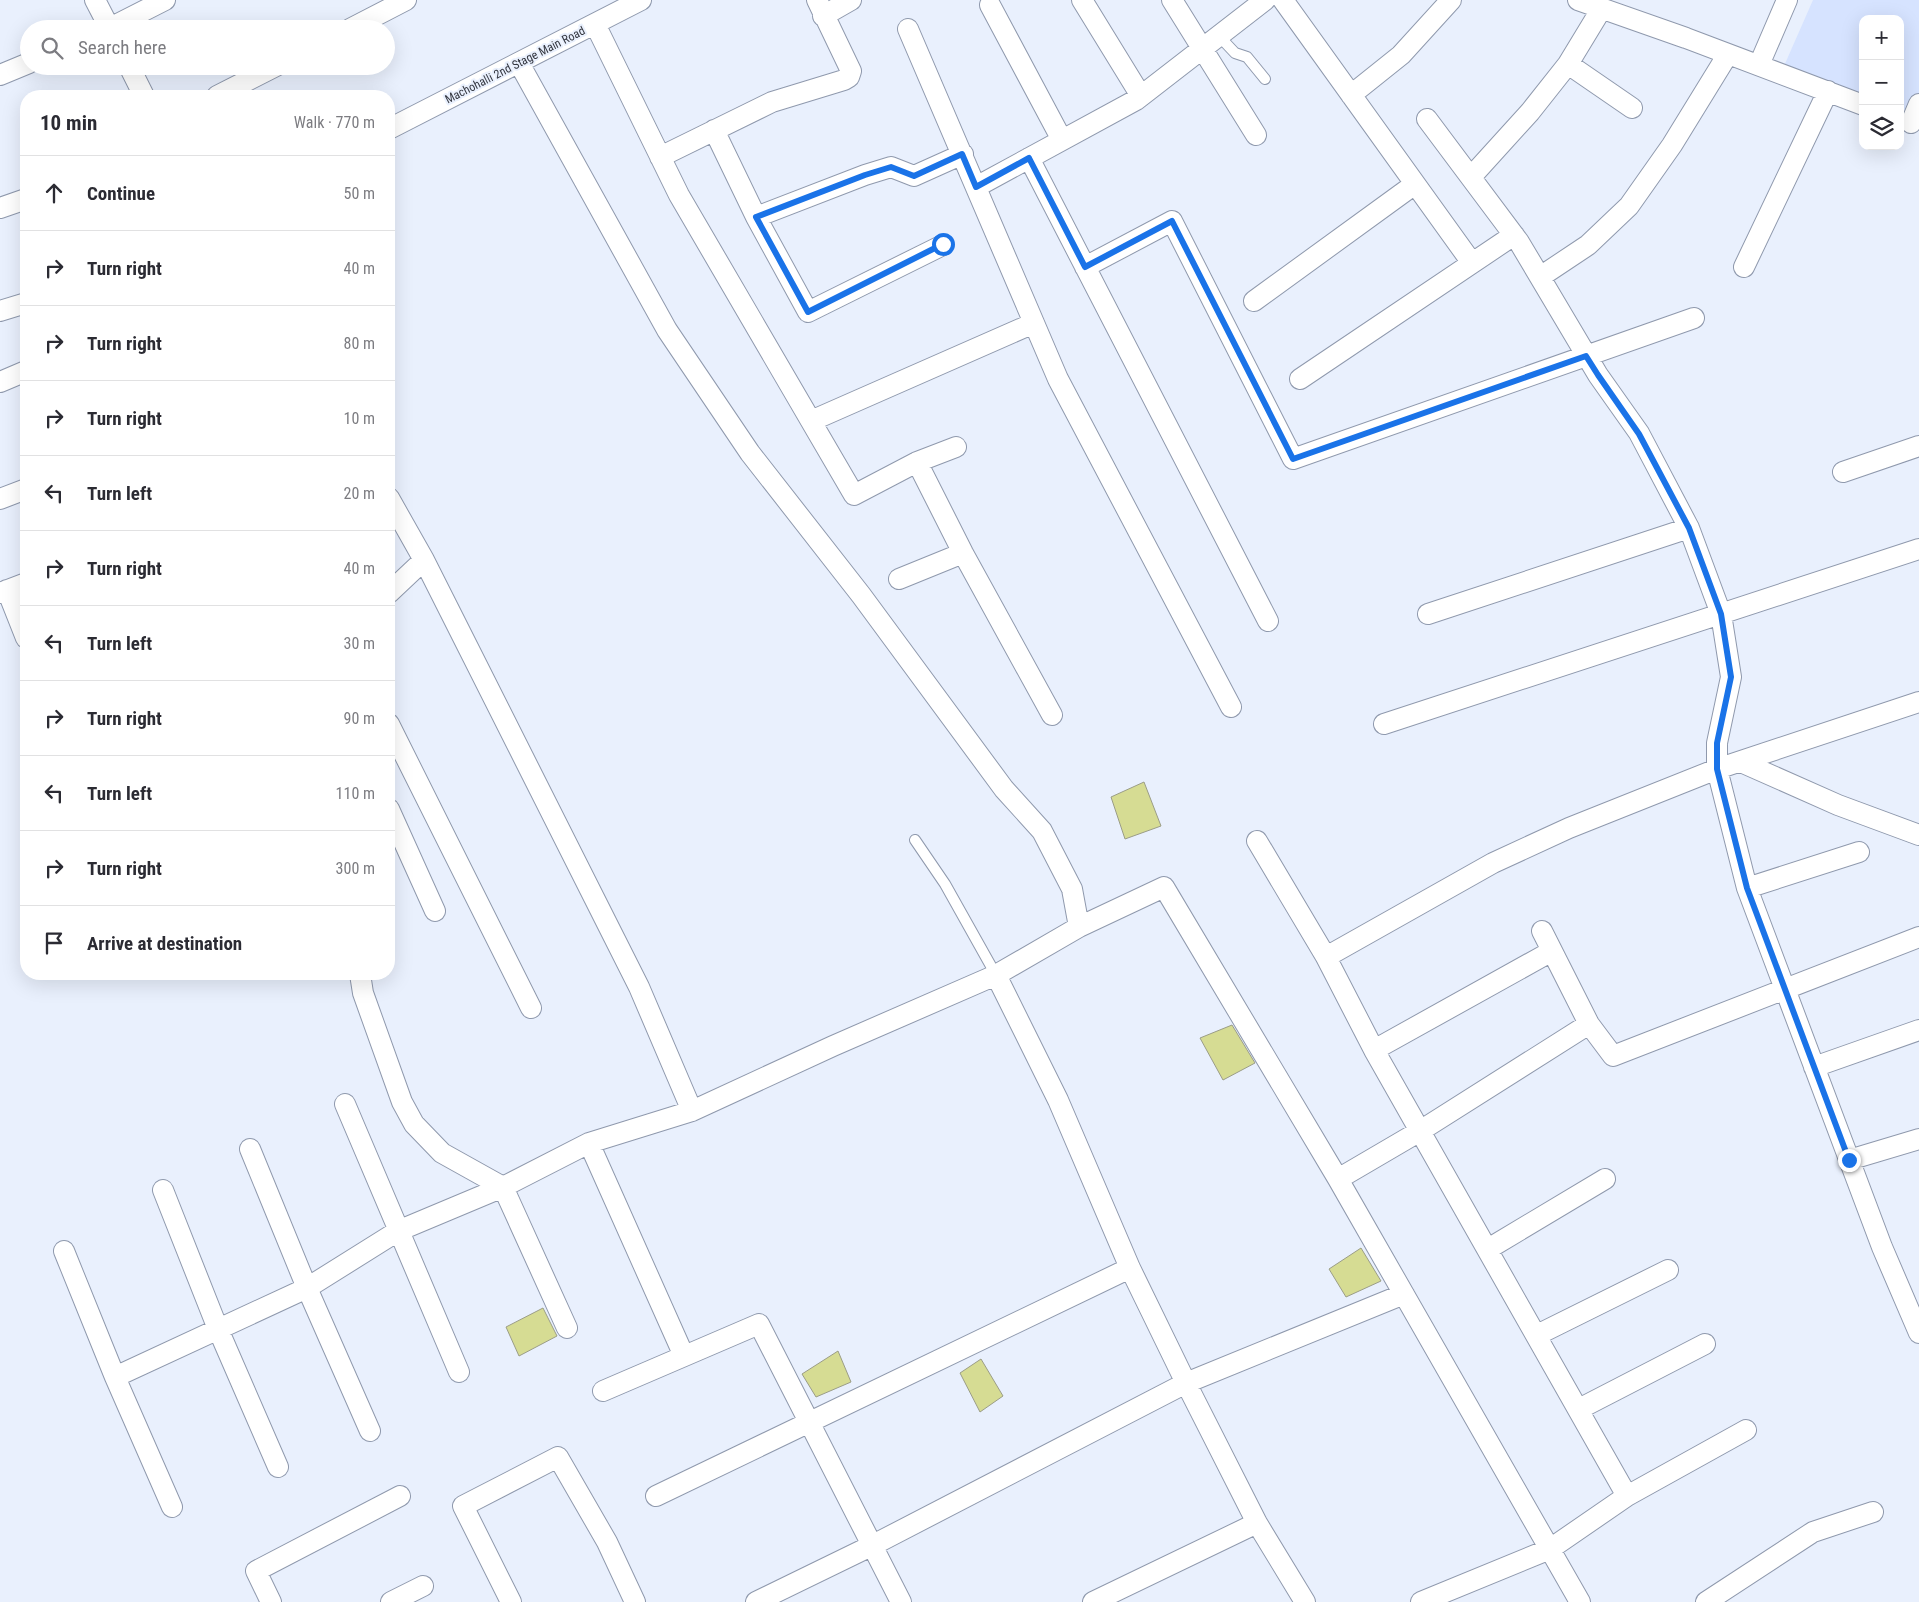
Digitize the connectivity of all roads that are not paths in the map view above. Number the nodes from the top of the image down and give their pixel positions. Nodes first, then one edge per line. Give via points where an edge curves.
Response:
1 (95, 0) edge
2 (165, 0) edge
3 (406, 0) edge
4 (641, 0) edge
5 (851, 0) edge
6 (1082, 0) edge
7 (1172, 0) edge
8 (1266, 0) edge
9 (1283, 0) edge
10 (1451, 0) edge
11 (1578, 0) edge
12 (1787, 0) edge
13 (990, 5) dead end
14 (820, 8) edge
15 (1602, 8) junction
16 (105, 20) edge
17 (125, 20) edge
18 (367, 20) edge
19 (595, 24) junction
20 (908, 29) dead end
21 (1219, 36) junction
22 (1202, 49) junction
23 (1728, 54) junction
24 (519, 63) junction
25 (1568, 64) junction
26 (1759, 65) junction
27 (20, 67) edge
28 (0, 75) edge
29 (134, 75) edge
30 (258, 75) edge
31 (1265, 79) dead end
32 (141, 90) edge
33 (229, 90) edge
34 (1828, 91) junction
35 (1351, 95) junction
36 (1141, 96) junction
37 (1859, 103) edge
38 (1919, 104) edge
39 (1632, 108) dead end
40 (1427, 119) dead end
41 (1910, 123) edge
42 (395, 126) edge
43 (714, 130) junction
44 (1256, 135) dead end
45 (1062, 140) junction
46 (962, 154) junction
47 (660, 157) junction
48 (1029, 158) junction
49 (1471, 178) junction
50 (1415, 184) junction
51 (976, 187) junction
52 (20, 201) edge
53 (0, 208) edge
54 (756, 217) junction
55 (1514, 235) junction
56 (943, 244) dead end
57 (1472, 263) junction
58 (1085, 267) junction
59 (1744, 267) dead end
60 (1540, 277) junction
61 (1254, 300) dead end
62 (20, 305) edge
63 (0, 311) edge
64 (1694, 318) dead end
65 (1034, 323) junction
66 (1586, 356) junction
67 (20, 374) edge
68 (1300, 379) dead end
69 (0, 382) edge
70 (811, 421) junction
71 (1919, 446) edge
72 (956, 447) dead end
73 (917, 462) junction
74 (1843, 472) dead end
75 (20, 491) edge
76 (0, 499) edge
77 (395, 509) edge
78 (1689, 528) junction
79 (1919, 549) edge
80 (963, 553) junction
81 (424, 560) junction
82 (899, 579) dead end
83 (20, 585) edge
84 (395, 587) edge
85 (3, 592) edge
86 (1428, 614) dead end
87 (1721, 614) junction
88 (1268, 621) dead end
89 (20, 626) edge
90 (1919, 702) edge
91 (1231, 706) dead end
92 (1052, 715) dead end
93 (1384, 724) dead end
94 (395, 736) edge
95 (1741, 762) junction
96 (1717, 769) junction
97 (1918, 834) edge
98 (915, 840) dead end
99 (1256, 841) dead end
100 (396, 849) edge
101 (1859, 852) dead end
102 (1747, 888) junction
103 (435, 911) dead end
104 (1079, 928) junction
105 (1542, 931) dead end
106 (1919, 937) edge
107 (1552, 951) junction
108 (1326, 957) junction
109 (996, 975) junction
110 (361, 980) edge
111 (1785, 991) junction
112 (531, 1008) dead end
113 (1589, 1024) junction
114 (1919, 1030) edge
115 (1374, 1050) junction
116 (1814, 1067) junction
117 (345, 1104) dead end
118 (692, 1111) junction
119 (1420, 1131) junction
120 (1919, 1139) edge
121 (589, 1143) junction
122 (250, 1150) dead end
123 (1849, 1160) junction
124 (1338, 1179) junction
125 (1605, 1179) dead end
126 (502, 1187) junction
127 (163, 1190) dead end
128 (398, 1231) junction
129 (1488, 1249) junction
130 (64, 1251) dead end
131 (1130, 1268) junction
132 (1668, 1270) dead end
133 (307, 1288) junction
134 (1404, 1294) junction
135 (568, 1328) dead end
136 (218, 1329) junction
137 (1919, 1333) edge
138 (1536, 1335) junction
139 (1705, 1344) dead end
140 (684, 1356) junction
141 (459, 1372) dead end
142 (115, 1377) junction
143 (1186, 1383) junction
144 (603, 1391) dead end
145 (1579, 1409) junction
146 (808, 1423) junction
147 (1746, 1430) dead end
148 (370, 1431) dead end
149 (278, 1467) dead end
150 (400, 1496) dead end
151 (656, 1496) dead end
152 (1627, 1496) junction
153 (172, 1507) dead end
154 (1873, 1512) dead end
155 (1257, 1523) junction
156 (873, 1545) junction
157 (1550, 1549) junction
158 (423, 1586) dead end
159 (271, 1602) edge
160 (391, 1602) edge
161 (511, 1602) edge
162 (635, 1602) edge
163 (756, 1602) edge
164 (901, 1602) edge
165 (1093, 1602) edge
166 (1305, 1602) edge
167 (1421, 1602) edge
168 (1580, 1602) edge
169 (1706, 1602) edge

1 - 16 street
2 - 17 street
3 - 18 street
4 - 19 street, Machohalli 2nd Stage Main Road
5 - 14 street
6 - 36 street
7 - 22 street
8 - 21 street
9 - 35 street
10 - 35 street via 1402,55
11 - 15 street
12 - 26 street
13 - 45 street
14 - 43 street via 851,71 849,76 772,102
15 - 23 street
15 - 25 street
19 - 24 street, Machohalli 2nd Stage Main Road
19 - 47 street
20 - 46 street
21 - 22 street
21 - 31 lane via 1236,54 1247,57
22 - 36 street
22 - 44 street
23 - 26 street
23 - 60 street via 1672,145 1629,206 1588,245
24 - 42 street, Machohalli 2nd Stage Main Road
24 - 104 street via 667,330 750,453 861,595 1004,789 1042,831 1072,889
25 - 39 street
25 - 49 street
26 - 34 street
27 - 28 street
29 - 32 street
30 - 33 street
34 - 37 street
34 - 59 street
35 - 50 street
36 - 45 street
38 - 41 street
40 - 49 street
43 - 47 street
43 - 54 street
45 - 48 street
46 - 51 street
46 - 54 street via 914,176 891,167
47 - 70 street
48 - 51 street
48 - 58 street
49 - 55 street
50 - 57 street
50 - 61 street
51 - 65 street
52 - 53 street
54 - 56 street via 808,312
55 - 57 street
55 - 60 street
57 - 68 street
58 - 66 street via 1172,221 1293,459
58 - 88 street
60 - 66 street
62 - 63 street
64 - 66 street
65 - 70 street
65 - 91 street via 1070,404
66 - 78 street via 1639,434
67 - 69 street
70 - 73 street via 854,495
71 - 74 street
72 - 73 street
73 - 80 street
75 - 76 street
77 - 81 street
78 - 86 street
78 - 87 street
79 - 87 street
80 - 82 street
80 - 92 street
81 - 84 street
81 - 118 street via 639,987
83 - 85 street
85 - 89 street
87 - 93 street
87 - 96 street via 1731,677 1717,743
90 - 95 street
94 - 112 street
95 - 96 street
95 - 97 street via 1838,805
96 - 102 street
96 - 108 street via 1569,828 1493,863
98 - 109 lane via 945,884
99 - 108 street
100 - 103 street
101 - 102 street
102 - 111 street
104 - 109 street
104 - 124 street via 1164,887
105 - 107 street
106 - 111 street
107 - 113 street
107 - 115 street
108 - 115 street
109 - 118 street
109 - 131 street via 1058,1100
110 - 126 street via 362,993 402,1102 414,1124 442,1153
111 - 113 street via 1613,1056
111 - 116 street
113 - 119 street
114 - 116 street
115 - 119 street
116 - 123 street
117 - 128 street
118 - 121 street
119 - 124 street
119 - 129 street
120 - 123 street
121 - 126 street
121 - 140 street
122 - 133 street
123 - 137 street
124 - 134 street
125 - 129 street
126 - 128 street
126 - 135 street
127 - 136 street
128 - 133 street
128 - 141 street
129 - 138 street
130 - 142 street
131 - 143 street
131 - 146 street
132 - 138 street
133 - 136 street
133 - 148 street
134 - 143 street
134 - 157 street
136 - 142 street
136 - 149 street
138 - 145 street
139 - 145 street
140 - 144 street
140 - 146 street via 759,1324
142 - 153 street
143 - 155 street
143 - 156 street
145 - 152 street
146 - 151 street
146 - 156 street
147 - 152 street
150 - 159 street via 256,1571
152 - 157 street
154 - 169 street via 1813,1532
155 - 165 street
155 - 166 street
156 - 163 street
156 - 164 street
157 - 167 street
157 - 168 street
158 - 160 street
161 - 162 street via 464,1506 558,1457 607,1542

